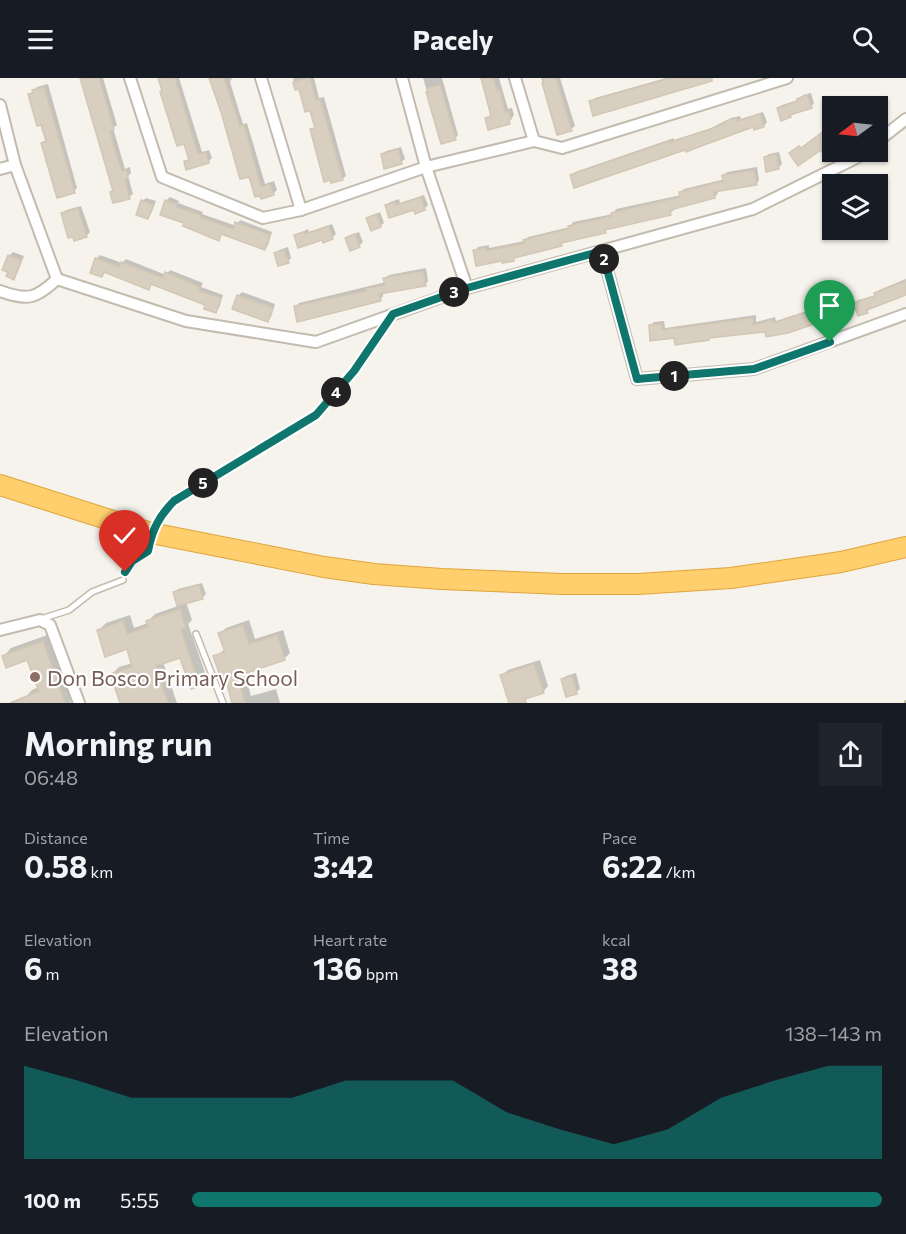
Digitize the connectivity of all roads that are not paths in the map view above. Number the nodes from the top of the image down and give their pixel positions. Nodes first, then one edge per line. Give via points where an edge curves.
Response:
1 (130, 78) edge
2 (261, 78) edge
3 (402, 78) edge
4 (515, 78) edge
5 (787, 78) edge
6 (0, 105) edge
7 (906, 119) edge
8 (888, 133) edge
9 (534, 141) junction
10 (848, 162) edge
11 (15, 165) junction
12 (426, 167) junction
13 (0, 168) edge
14 (301, 210) junction
15 (602, 251) junction
16 (57, 279) junction
17 (467, 288) junction
18 (0, 291) edge
19 (906, 314) edge
20 (0, 485) edge
21 (906, 547) edge
22 (123, 580) road end
23 (40, 620) junction
24 (0, 630) edge
25 (196, 634) dead end
26 (79, 703) edge
27 (224, 703) edge

1 - 14 street via 162,177 263,218
2 - 14 street
3 - 12 street
4 - 9 street
5 - 9 street via 562,148
6 - 11 street
7 - 8 street
9 - 12 street
10 - 15 street via 753,209
11 - 13 street
11 - 16 street
12 - 14 street
12 - 17 street
15 - 17 street
15 - 19 street via 637,379 754,369
16 - 17 street via 186,321 316,342
16 - 18 street via 41,294 19,298
20 - 21 highway via 151,533 324,567 498,583 638,584 731,578 841,562
22 - 23 lane via 92,592 69,610
23 - 24 street
23 - 26 street via 50,625
25 - 27 lane

